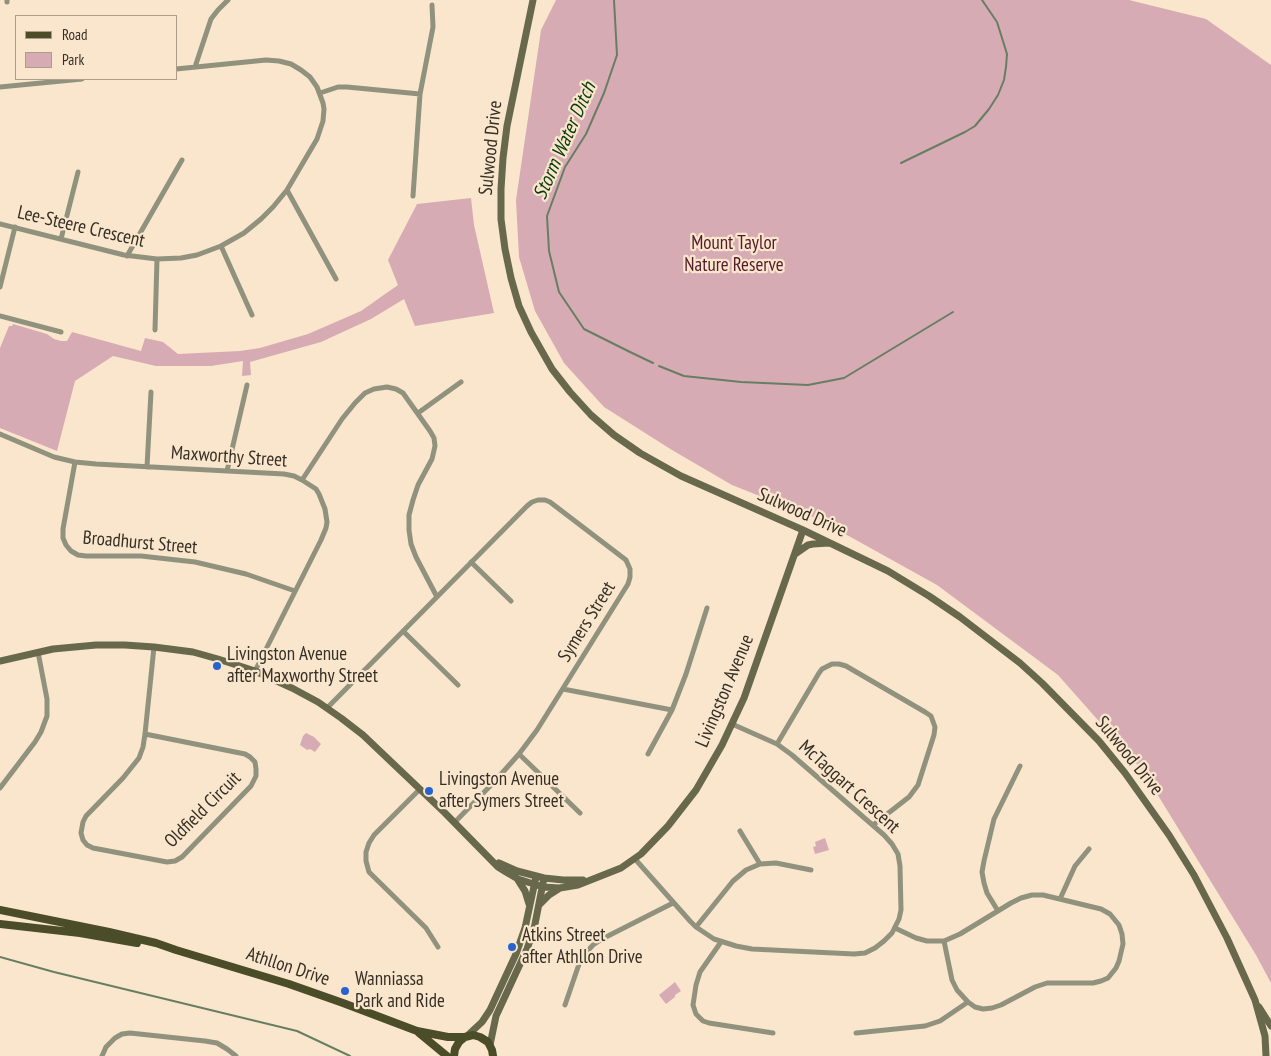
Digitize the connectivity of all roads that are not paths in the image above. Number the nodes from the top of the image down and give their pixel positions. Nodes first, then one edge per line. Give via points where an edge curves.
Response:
1 (228, 0) edge
2 (533, 0) edge
3 (432, 5) dead end
4 (195, 68) junction
5 (178, 69) edge
6 (72, 80) edge
7 (0, 87) edge
8 (320, 93) junction
9 (420, 94) junction
10 (182, 160) dead end
11 (78, 172) dead end
12 (287, 190) junction
13 (413, 196) dead end
14 (0, 224) edge
15 (15, 228) junction
16 (62, 239) junction
17 (222, 246) junction
18 (127, 256) junction
19 (157, 259) junction
20 (336, 279) dead end
21 (0, 287) edge
22 (252, 315) dead end
23 (0, 316) edge
24 (155, 330) dead end
25 (61, 332) dead end
26 (461, 382) dead end
27 (248, 385) dead end
28 (152, 392) dead end
29 (418, 413) junction
30 (0, 434) edge
31 (75, 462) junction
32 (147, 467) junction
33 (227, 471) junction
34 (302, 480) junction
35 (803, 530) junction
36 (832, 543) junction
37 (794, 554) junction
38 (471, 562) junction
39 (295, 591) junction
40 (437, 597) junction
41 (511, 601) dead end
42 (707, 608) dead end
43 (404, 631) junction
44 (154, 647) junction
45 (38, 652) junction
46 (0, 661) edge
47 (255, 671) junction
48 (458, 684) dead end
49 (563, 689) junction
50 (328, 708) junction
51 (672, 710) junction
52 (732, 724) junction
53 (145, 734) junction
54 (777, 744) junction
55 (519, 754) junction
56 (648, 754) dead end
57 (1020, 766) dead end
58 (0, 788) edge
59 (420, 789) junction
60 (580, 814) dead end
61 (454, 823) junction
62 (873, 825) junction
63 (740, 831) dead end
64 (1089, 849) dead end
65 (484, 852) junction
66 (634, 859) junction
67 (760, 864) junction
68 (811, 870) dead end
69 (536, 877) junction
70 (544, 878) junction
71 (596, 878) junction
72 (518, 879) junction
73 (534, 885) junction
74 (543, 887) junction
75 (560, 888) junction
76 (1060, 899) junction
77 (673, 903) junction
78 (539, 905) junction
79 (530, 906) junction
80 (0, 910) edge
81 (998, 911) junction
82 (0, 924) edge
83 (696, 927) junction
84 (895, 928) junction
85 (944, 941) junction
86 (721, 942) junction
87 (438, 947) dead end
88 (176, 950) junction
89 (1255, 1000) junction
90 (968, 1002) junction
91 (565, 1005) dead end
92 (1271, 1026) edge
93 (417, 1031) junction
94 (856, 1033) dead end
95 (773, 1034) dead end
96 (466, 1037) junction
97 (491, 1046) junction
98 (102, 1056) edge
99 (236, 1056) edge
100 (447, 1056) edge
101 (454, 1056) edge
102 (493, 1056) edge
103 (501, 1056) edge
104 (1266, 1056) edge

1 - 4 street via 212,19
2 - 35 street, Sulwood Drive via 507,126 501,189 502,227 511,278 531,332 560,380 614,435 681,476
3 - 9 street via 433,27
4 - 5 street
4 - 8 street via 279,61 302,70
6 - 7 street
8 - 9 street via 347,87
8 - 12 street, Lee-Steere Crescent via 324,109 317,139
9 - 13 street
10 - 18 street
11 - 16 street
12 - 17 street, Lee-Steere Crescent via 262,219
12 - 20 street
14 - 15 street, Lee-Steere Crescent
15 - 16 street, Lee-Steere Crescent
15 - 21 street
16 - 18 street, Lee-Steere Crescent
17 - 19 street, Lee-Steere Crescent via 197,255
17 - 22 street
18 - 19 street, Lee-Steere Crescent
19 - 24 street
23 - 25 street
26 - 29 street
27 - 33 street
28 - 32 street
29 - 34 street via 406,396 396,389 383,387 365,393 342,419
29 - 40 street via 434,438 435,446 412,500 409,530 416,557
30 - 31 street, Maxworthy Street
31 - 32 street, Maxworthy Street
31 - 39 street, Broadhurst Street via 63,529 63,538 71,551 86,556 141,556 195,562 246,574
32 - 33 street, Maxworthy Street
33 - 34 street, Maxworthy Street via 284,474
34 - 39 street, Maxworthy Street via 319,494 327,522
35 - 36 street, Sulwood Drive
35 - 37 street, Livingston Avenue
36 - 37 street via 813,544
36 - 89 street, Sulwood Drive via 888,571 974,627 1042,683 1099,741 1140,793 1194,874
37 - 52 street, Livingston Avenue
38 - 40 street, Symers Street
38 - 41 street
38 - 49 street, Symers Street via 526,506 538,500 550,502 626,560 630,569 628,584
39 - 47 street, Maxworthy Street
40 - 43 street, Symers Street
42 - 51 street
43 - 48 street
43 - 50 street, Symers Street
44 - 45 street, Livingston Avenue via 96,645
44 - 47 street, Livingston Avenue via 192,652
44 - 53 street, Oldfield Circuit
45 - 46 street, Livingston Avenue
45 - 58 street via 47,699 45,721 35,742
47 - 50 street, Livingston Avenue
49 - 51 street
49 - 55 street, Symers Street
50 - 59 street, Livingston Avenue via 370,741
51 - 56 street
52 - 54 street, McTaggart Crescent
52 - 66 street, Livingston Avenue via 687,802 658,837
53 - 53 street, Oldfield Circuit via 245,754 254,762 256,769 251,786 175,861 93,848 87,845 81,833 86,816 138,758
54 - 62 street, McTaggart Crescent
54 - 62 street via 819,673 832,664 846,666 931,716 934,735 918,785 909,797
55 - 60 street
55 - 61 street, Symers Street
57 - 81 street via 994,819 982,872 987,894
59 - 61 street, Livingston Avenue
59 - 87 street via 374,835 366,860 369,872 426,928
61 - 65 street, Livingston Avenue
62 - 84 street, McTaggart Crescent via 898,854 900,910
63 - 67 street
64 - 76 street via 1076,866
65 - 69 street, Livingston Avenue via 505,866
65 - 72 street, Livingston Avenue via 498,867
66 - 71 street, Livingston Avenue
66 - 77 street
67 - 68 street via 776,863
67 - 83 street via 737,877
69 - 70 street, Livingston Avenue
69 - 73 street
70 - 71 street, Livingston Avenue
70 - 74 street
71 - 75 street, Livingston Avenue
72 - 73 street, Livingston Avenue
72 - 79 street
73 - 74 street, Livingston Avenue
73 - 79 street
74 - 75 street, Livingston Avenue
74 - 78 street
75 - 78 street
76 - 81 street via 1032,895
76 - 90 street via 1101,909 1119,925 1123,944 1114,972 1094,983 1047,983 992,1008 983,1009
77 - 83 street
77 - 91 street via 593,945 582,957
78 - 97 street via 527,949 496,1016
79 - 96 street via 516,954 490,1010
80 - 88 main road, Athllon Drive via 109,932
81 - 85 street
82 - 88 main road, Athllon Drive via 80,933
83 - 86 street
84 - 85 street via 927,941
84 - 86 street via 875,948 854,954 752,949
85 - 90 street via 952,980
86 - 95 street via 700,972 693,1005 696,1014 710,1024
88 - 93 main road, Athllon Drive via 343,1002
89 - 92 street, Sulwood Drive
89 - 104 street, Sulwood Drive via 1265,1036
90 - 94 street via 925,1026
93 - 96 main road, Athllon Drive
93 - 100 main road, Athllon Drive
96 - 97 main road, Athllon Drive via 480,1036
96 - 101 main road via 456,1045
97 - 102 main road
97 - 103 main road
98 - 99 street via 115,1038 130,1033 217,1043

